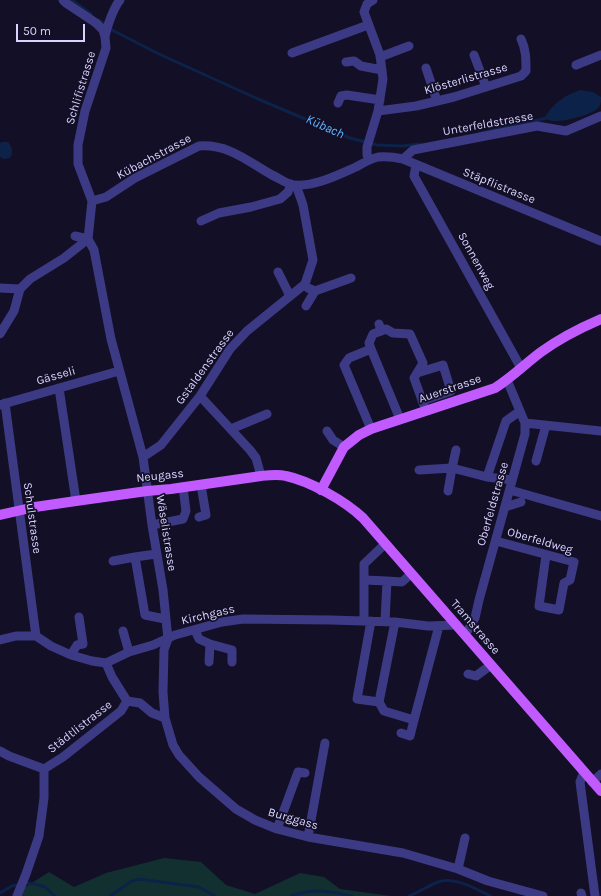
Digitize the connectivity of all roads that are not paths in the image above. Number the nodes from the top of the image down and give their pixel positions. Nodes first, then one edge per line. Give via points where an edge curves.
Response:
1 (63, 0) edge
2 (120, 0) edge
3 (373, 0) edge
4 (368, 26) junction
5 (107, 29) junction
6 (521, 39) dead end
7 (409, 46) dead end
8 (292, 53) dead end
9 (474, 55) dead end
10 (382, 56) junction
11 (601, 56) edge
12 (346, 62) dead end
13 (576, 65) dead end
14 (426, 68) dead end
15 (383, 73) junction
16 (486, 87) junction
17 (380, 100) junction
18 (437, 101) junction
19 (338, 103) dead end
20 (378, 111) junction
21 (601, 116) edge
22 (403, 159) junction
23 (370, 160) junction
24 (416, 165) junction
25 (294, 184) junction
26 (92, 202) junction
27 (201, 221) dead end
28 (76, 236) dead end
29 (88, 239) junction
30 (601, 241) edge
31 (278, 272) dead end
32 (351, 278) dead end
33 (0, 288) edge
34 (20, 289) junction
35 (290, 296) junction
36 (306, 306) dead end
37 (601, 319) edge
38 (0, 334) edge
39 (371, 349) junction
40 (521, 368) junction
41 (119, 371) junction
42 (417, 373) junction
43 (507, 380) junction
44 (59, 388) junction
45 (200, 396) junction
46 (422, 401) junction
47 (3, 404) edge
48 (426, 410) junction
49 (520, 410) junction
50 (267, 414) dead end
51 (400, 419) junction
52 (526, 423) junction
53 (546, 425) junction
54 (231, 429) junction
55 (371, 429) junction
56 (327, 431) dead end
57 (601, 431) edge
58 (344, 448) junction
59 (456, 450) dead end
60 (143, 457) junction
61 (536, 461) dead end
62 (452, 468) junction
63 (419, 470) dead end
64 (261, 476) junction
65 (487, 477) junction
66 (512, 480) junction
67 (201, 485) junction
68 (183, 487) junction
69 (321, 490) junction
70 (510, 490) junction
71 (147, 491) junction
72 (448, 491) dead end
73 (76, 501) junction
74 (521, 502) dead end
75 (505, 507) junction
76 (18, 511) junction
77 (0, 515) edge
78 (601, 516) edge
79 (199, 517) dead end
80 (152, 525) junction
81 (496, 541) junction
82 (385, 544) junction
83 (156, 554) junction
84 (546, 555) junction
85 (135, 557) junction
86 (113, 561) dead end
87 (412, 574) junction
88 (364, 580) junction
89 (387, 582) junction
90 (79, 617) dead end
91 (165, 619) junction
92 (367, 621) junction
93 (385, 622) junction
94 (395, 622) junction
95 (457, 625) junction
96 (439, 626) junction
97 (123, 630) dead end
98 (195, 630) junction
99 (465, 635) junction
100 (36, 636) junction
101 (168, 639) junction
102 (0, 640) edge
103 (210, 644) junction
104 (129, 652) junction
105 (71, 655) junction
106 (106, 662) junction
107 (209, 662) dead end
108 (232, 662) dead end
109 (491, 666) junction
110 (475, 678) dead end
111 (127, 701) junction
112 (379, 702) junction
113 (164, 718) junction
114 (414, 720) junction
115 (401, 733) dead end
116 (325, 743) dead end
117 (0, 751) edge
118 (44, 769) junction
119 (584, 772) junction
120 (304, 773) dead end
121 (601, 774) edge
122 (592, 782) junction
123 (601, 791) edge
124 (277, 828) junction
125 (308, 837) junction
126 (465, 838) dead end
127 (458, 870) junction
128 (19, 894) edge
129 (543, 896) edge
130 (595, 896) edge

1 - 5 street via 103,30
2 - 5 street
3 - 4 street via 365,8
4 - 8 street
4 - 10 street
5 - 26 street, Schlifistrasse via 106,48 85,111 78,145 78,164
6 - 16 street, Klösterlistrasse via 525,49 526,71 521,76
7 - 10 street
9 - 16 street
10 - 15 street
11 - 13 street
12 - 15 street via 354,61
14 - 18 street
15 - 17 street
16 - 18 street, Klösterlistrasse
17 - 19 street via 346,95 341,96
17 - 20 street
18 - 20 street, Klösterlistrasse
20 - 23 street via 368,143 367,155
21 - 22 street, Unterfeldstrasse via 566,131 537,126 413,150
22 - 23 street, Stäpflistrasse via 387,156
22 - 24 street, Stäpflistrasse
23 - 25 street via 323,180
24 - 30 street, Stäpflistrasse
24 - 40 street, Sonnenweg via 414,176
25 - 26 street, Kübachstrasse via 234,152 209,145 199,146 134,178 106,197
25 - 27 street via 280,199 219,213
25 - 35 street, Gstaldenstrasse via 302,205 313,260 305,284
26 - 29 street
28 - 29 street
29 - 34 street via 64,258 30,279
29 - 41 street, Wäselistrasse via 94,250
31 - 35 street
32 - 36 street via 312,289
33 - 34 street
34 - 38 street via 14,311
35 - 45 street, Gstaldenstrasse via 230,349
37 - 40 main road, Auerstrasse via 557,342
39 - 42 street via 369,343 380,327 393,333 410,334 423,363
39 - 51 street
39 - 55 street via 349,358 344,365
40 - 43 main road, Auerstrasse
41 - 44 street, Gässeli
41 - 60 street, Wäselistrasse
42 - 46 street via 414,378
42 - 46 street via 443,365 451,391
43 - 48 main road, Auerstrasse via 495,388
43 - 49 street
44 - 47 street, Gässeli
44 - 73 street
45 - 54 street via 224,414
45 - 60 street, Gstaldenstrasse via 162,446
46 - 48 street
47 - 76 street, Schulstrasse
48 - 51 main road, Auerstrasse
49 - 52 street
49 - 65 street via 506,421
50 - 54 street
51 - 55 main road, Auerstrasse
52 - 53 street
52 - 66 street, Oberfeldstrasse
53 - 57 street
53 - 61 street
54 - 64 street via 256,458
55 - 58 main road, Auerstrasse
56 - 58 street via 333,440
58 - 69 main road, Auerstrasse
59 - 62 street
60 - 71 street, Wäselistrasse
62 - 63 street
62 - 65 street
62 - 72 street
64 - 67 main road, Neugass
64 - 69 main road, Neugass via 286,475
65 - 66 street
66 - 70 street, Oberfeldstrasse
67 - 68 main road, Neugass
67 - 79 street via 206,515
68 - 71 main road, Neugass
68 - 80 street via 186,511 183,519
69 - 82 main road, Tramstrasse via 353,509
70 - 75 street, Oberfeldstrasse
70 - 78 street
71 - 73 main road, Neugass
71 - 80 street, Wäselistrasse
73 - 76 main road, Neugass
74 - 75 street
75 - 81 street, Oberfeldstrasse
76 - 77 main road, Neugass
76 - 100 street, Schulstrasse
80 - 83 street, Wäselistrasse
81 - 84 street, Oberfeldweg
81 - 99 street, Oberfeldstrasse via 475,618
82 - 87 main road, Tramstrasse
82 - 88 street via 364,564
83 - 85 street
83 - 91 street, Wäselistrasse
84 - 84 street, Oberfeldweg via 574,562 570,580 564,583 558,610 539,606
85 - 86 street
85 - 91 street via 145,615
87 - 89 street via 402,582
87 - 95 main road, Tramstrasse
88 - 89 street
88 - 92 street
89 - 93 street
90 - 105 street via 83,644 77,645
91 - 101 street, Wäselistrasse
92 - 93 street, Kirchgass
92 - 98 street, Kirchgass via 243,619
92 - 112 street via 357,699
93 - 94 street, Kirchgass
94 - 96 street, Kirchgass
94 - 112 street
95 - 96 street, Kirchgass
95 - 99 main road, Tramstrasse
96 - 114 street via 436,649
97 - 104 street
98 - 101 street, Kirchgass
98 - 103 street via 199,639
99 - 109 main road, Tramstrasse
100 - 102 street via 16,636
100 - 105 street
101 - 104 street, Kirchgass
101 - 113 street, Wäselistrasse via 164,650
103 - 107 street
103 - 108 street via 232,650
104 - 106 street, Kirchgass
105 - 106 street
106 - 111 street
109 - 110 street
109 - 119 main road, Tramstrasse
111 - 113 street via 140,702 152,713
111 - 118 street, Städtlistrasse via 121,711
112 - 114 street via 384,711
113 - 124 street, Burggass via 173,745 199,777 236,809
114 - 115 street via 410,736
116 - 125 street
117 - 118 street, Städtlistrasse
118 - 128 street, Städtlistrasse via 44,798 39,836
119 - 122 main road, Tramstrasse
119 - 130 street via 580,782
120 - 124 street via 298,772
121 - 122 street
122 - 123 main road, Tramstrasse
124 - 125 street, Burggass
125 - 127 street, Burggass via 403,853
126 - 127 street
127 - 129 street, Burggass

